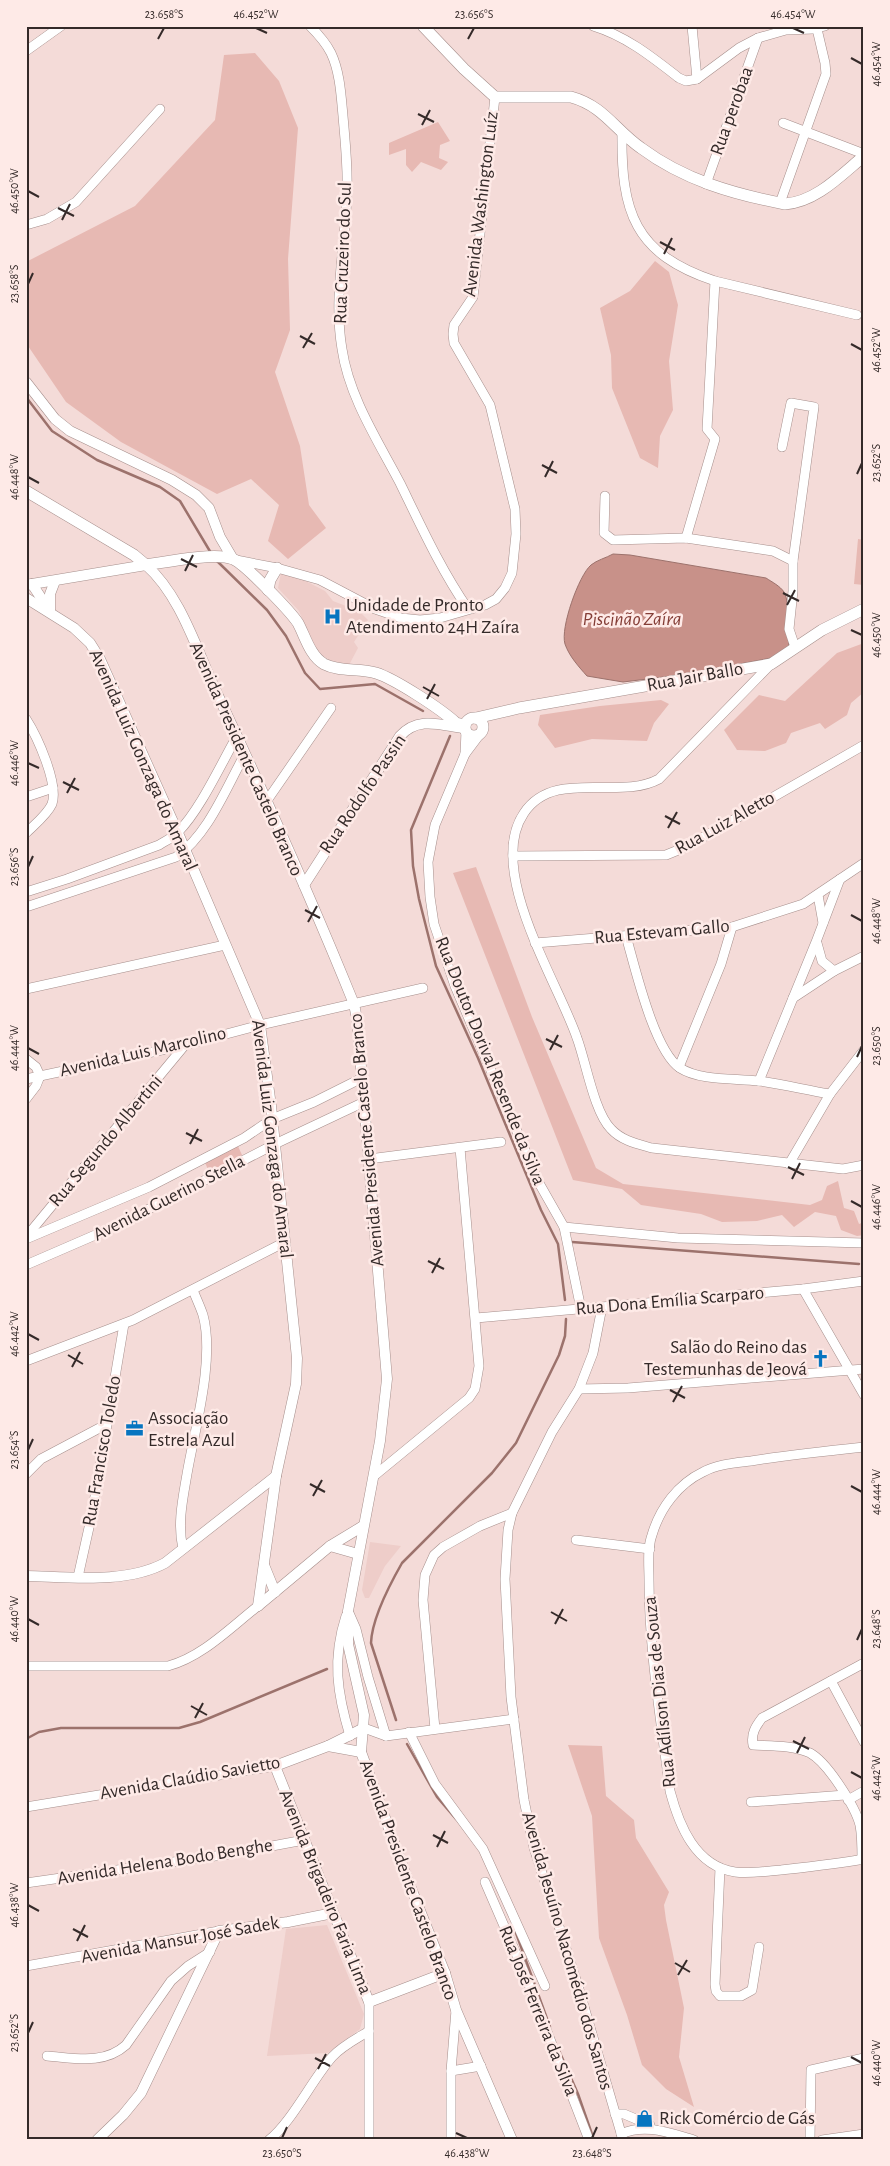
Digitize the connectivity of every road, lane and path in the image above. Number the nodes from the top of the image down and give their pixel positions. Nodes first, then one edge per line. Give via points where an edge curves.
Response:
1 (61, 26) edge
2 (310, 26) edge
3 (423, 26) edge
4 (593, 26) edge
5 (692, 26) edge
6 (821, 28) edge
7 (758, 38) junction
8 (26, 51) edge
9 (697, 79) junction
10 (494, 97) junction
11 (160, 108) dead end
12 (783, 123) dead end
13 (622, 132) junction
14 (804, 132) junction
15 (864, 155) edge
16 (706, 184) junction
17 (780, 203) junction
18 (26, 225) edge
19 (715, 282) junction
20 (857, 315) dead end
21 (26, 382) edge
22 (782, 447) dead end
23 (26, 491) edge
24 (604, 496) dead end
25 (686, 538) junction
26 (233, 559) junction
27 (793, 561) junction
28 (146, 565) junction
29 (277, 568) junction
30 (55, 581) junction
31 (29, 585) edge
32 (268, 590) junction
33 (26, 598) edge
34 (468, 609) junction
35 (864, 609) edge
36 (52, 613) junction
37 (795, 647) junction
38 (772, 664) junction
39 (331, 708) dead end
40 (513, 709) junction
41 (26, 719) edge
42 (468, 725) junction
43 (481, 731) junction
44 (237, 736) junction
45 (864, 745) edge
46 (245, 754) junction
47 (465, 754) junction
48 (53, 788) junction
49 (26, 797) edge
50 (266, 802) junction
51 (26, 833) edge
52 (178, 833) junction
53 (185, 850) junction
54 (513, 856) junction
55 (864, 863) edge
56 (840, 879) junction
57 (304, 885) junction
58 (26, 892) edge
59 (818, 895) junction
60 (26, 907) edge
61 (823, 923) junction
62 (732, 927) junction
63 (626, 936) junction
64 (816, 942) junction
65 (536, 943) junction
66 (225, 945) junction
67 (864, 956) edge
68 (834, 971) junction
69 (423, 988) dead end
70 (26, 989) edge
71 (793, 998) junction
72 (354, 1004) junction
73 (260, 1025) junction
74 (185, 1045) junction
75 (864, 1050) edge
76 (26, 1059) edge
77 (679, 1067) junction
78 (40, 1076) junction
79 (362, 1078) junction
80 (26, 1079) edge
81 (759, 1081) junction
82 (830, 1094) junction
83 (26, 1099) edge
84 (364, 1102) junction
85 (272, 1120) junction
86 (501, 1142) dead end
87 (275, 1144) junction
88 (460, 1148) junction
89 (370, 1159) junction
90 (789, 1164) junction
91 (864, 1165) edge
92 (564, 1227) junction
93 (26, 1238) edge
94 (285, 1242) junction
95 (864, 1243) edge
96 (26, 1265) edge
97 (864, 1281) edge
98 (802, 1289) junction
99 (193, 1290) junction
100 (602, 1307) junction
101 (581, 1309) junction
102 (476, 1318) junction
103 (124, 1324) junction
104 (26, 1361) edge
105 (864, 1369) edge
106 (850, 1370) junction
107 (579, 1389) junction
108 (864, 1395) edge
109 (107, 1424) junction
110 (864, 1447) edge
111 (26, 1474) edge
112 (276, 1476) junction
113 (374, 1476) junction
114 (512, 1513) junction
115 (363, 1526) junction
116 (576, 1540) dead end
117 (330, 1546) junction
118 (183, 1549) junction
119 (650, 1549) junction
120 (358, 1554) junction
121 (263, 1564) junction
122 (26, 1576) edge
123 (78, 1577) junction
124 (275, 1592) junction
125 (258, 1606) junction
126 (348, 1611) junction
127 (864, 1663) edge
128 (26, 1666) edge
129 (831, 1681) junction
130 (514, 1719) junction
131 (364, 1728) junction
132 (435, 1729) junction
133 (409, 1732) junction
134 (350, 1736) junction
135 (386, 1736) junction
136 (864, 1742) edge
137 (328, 1746) junction
138 (361, 1752) junction
139 (275, 1766) junction
140 (864, 1790) edge
141 (846, 1797) junction
142 (751, 1802) dead end
143 (26, 1807) edge
144 (304, 1840) junction
145 (863, 1860) edge
146 (720, 1868) junction
147 (485, 1882) dead end
148 (26, 1883) edge
149 (333, 1913) junction
150 (219, 1931) junction
151 (759, 1947) dead end
152 (210, 1952) junction
153 (26, 1966) edge
154 (445, 1973) junction
155 (545, 1986) dead end
156 (369, 2002) junction
157 (456, 2010) junction
158 (369, 2031) junction
159 (47, 2056) dead end
160 (864, 2058) edge
161 (481, 2066) junction
162 (451, 2071) junction
163 (615, 2114) junction
164 (654, 2129) junction
165 (864, 2134) edge
166 (622, 2137) edge
167 (97, 2140) edge
168 (269, 2140) edge
169 (369, 2140) edge
170 (451, 2140) edge
171 (512, 2140) edge
172 (589, 2140) edge
173 (694, 2140) edge
174 (810, 2140) edge
175 (822, 2140) edge

1 - 8 street
2 - 34 street, Rua Cruzeiro do Sul via 330,51 336,65 340,92 347,191 339,288 341,347 346,372 429,542
3 - 10 main road, Avenida Washington Luíz
4 - 9 street via 636,45 679,78 686,81
5 - 9 street
6 - 7 street via 786,30
6 - 14 street via 826,74
7 - 9 street
7 - 16 street, Rua perobaa
10 - 13 main road via 571,97 583,100 603,113
10 - 34 street, Avenida Washington Luíz via 473,297 454,325 453,334 454,343 490,405 516,509 516,534 512,573 505,588 496,599
11 - 18 street via 76,202 47,219
12 - 14 street
13 - 16 main road via 664,164
13 - 19 street via 626,194 632,216 644,236 677,265
14 - 15 street
14 - 17 street
15 - 17 main road via 811,196 793,203
16 - 17 main road
19 - 20 street
19 - 25 street via 707,429 715,439
21 - 26 street via 70,431 172,480 196,495 209,508
22 - 27 street via 791,402 814,407
23 - 28 main road, Avenida Presidente Castelo Branco via 128,550
24 - 25 street via 604,533 609,538
25 - 27 street via 772,551
26 - 28 main road via 201,558
26 - 29 street
26 - 32 main road
27 - 37 street via 789,629
28 - 30 street
28 - 44 street, Avenida Presidente Castelo Branco via 170,592
29 - 32 main road
29 - 34 street via 320,580 375,609 400,618 440,618
30 - 31 street
30 - 36 street via 49,602
31 - 36 street, Avenida Luiz Gonzaga do Amaral
32 - 42 main road via 292,614 315,656 322,662 332,668 358,669 389,678 450,718
33 - 36 street, Avenida Luiz Gonzaga do Amaral
35 - 37 main road, Rua Jair Ballo
36 - 52 street, Avenida Luiz Gonzaga do Amaral via 90,643 100,659
37 - 38 main road, Rua Jair Ballo
38 - 40 main road, Rua Jair Ballo
38 - 54 street via 659,778 639,785 567,789 553,792 531,805 523,814
39 - 50 street
40 - 42 main road, Rua Jair Ballo
40 - 43 main road, Rua Jair Ballo
41 - 48 street via 38,741
42 - 43 main road via 471,735
42 - 43 main road via 482,722
42 - 47 street, Rua Doutor Dorival Resende da Silva
42 - 57 street, Rua Rodolfo Passin via 420,723 408,728
43 - 47 street, Rua Doutor Dorival Resende da Silva
44 - 46 street, Avenida Presidente Castelo Branco
44 - 52 street
45 - 54 street, Rua Luiz Aletto via 688,846 666,855
46 - 50 street, Avenida Presidente Castelo Branco
46 - 53 street via 201,832
47 - 92 street, Rua Doutor Dorival Resende da Silva via 436,825 428,862 434,924 455,986 539,1183
48 - 49 street
48 - 51 street via 52,804
50 - 57 street, Avenida Presidente Castelo Branco
52 - 53 street, Avenida Luiz Gonzaga do Amaral
52 - 58 street via 159,845
53 - 60 street via 165,862
53 - 66 street, Avenida Luiz Gonzaga do Amaral
54 - 65 street via 520,901
55 - 56 street, Rua Estevam Gallo
56 - 59 street, Rua Estevam Gallo
56 - 61 street
57 - 72 street, Avenida Presidente Castelo Branco
59 - 61 street
59 - 62 street, Rua Estevam Gallo via 803,904
61 - 64 street
62 - 63 street, Rua Estevam Gallo
62 - 77 street via 721,964
63 - 65 street, Rua Estevam Gallo
63 - 77 street via 657,1035
64 - 68 street via 822,961
64 - 71 street
65 - 90 street via 575,1031 598,1105 611,1129 627,1140 652,1148
66 - 70 street
66 - 73 street, Avenida Luiz Gonzaga do Amaral
67 - 68 street
68 - 71 street
69 - 72 street, Avenida Luis Marcolino
71 - 81 street
72 - 73 street, Avenida Luis Marcolino
72 - 79 street, Avenida Presidente Castelo Branco
73 - 74 street, Avenida Luis Marcolino
73 - 85 street, Avenida Luiz Gonzaga do Amaral
74 - 78 street, Avenida Luis Marcolino
74 - 93 street, Rua Segundo Albertini
75 - 82 street
76 - 78 street via 36,1067
77 - 81 street via 706,1076
78 - 80 street, Avenida Luis Marcolino
78 - 83 street
79 - 84 street, Avenida Presidente Castelo Branco
79 - 85 street, Avenida Guerino Stella
81 - 82 street
82 - 90 street
84 - 87 street, Avenida Guerino Stella
84 - 89 street, Avenida Presidente Castelo Branco
85 - 87 street, Avenida Luiz Gonzaga do Amaral
85 - 93 street, Avenida Guerino Stella via 244,1138 149,1186
86 - 88 street
87 - 94 street, Avenida Luiz Gonzaga do Amaral
87 - 96 street, Avenida Guerino Stella via 116,1226
88 - 89 street
88 - 102 street
89 - 113 street, Avenida Presidente Castelo Branco via 387,1379
90 - 91 street via 843,1169
92 - 95 street via 678,1238
92 - 101 street, Rua Doutor Dorival Resende da Silva
94 - 99 street
94 - 112 street, Avenida Luiz Gonzaga do Amaral via 297,1358 296,1384
97 - 98 street, Rua Dona Emília Scarparo
98 - 100 street, Rua Dona Emília Scarparo
98 - 106 street
99 - 103 street
99 - 118 street via 203,1315 206,1335 204,1375 182,1502 180,1531
100 - 101 street, Rua Dona Emília Scarparo
100 - 107 street, Avenida Jesuíno Nacomédio dos Santos via 592,1353
101 - 102 street, Rua Dona Emília Scarparo
102 - 113 street via 479,1366 475,1389 469,1398
103 - 104 street
103 - 109 street, Rua Francisco Toledo
105 - 106 street
106 - 107 street
106 - 108 street
107 - 114 street, Avenida Jesuíno Nacomédio dos Santos via 556,1425
109 - 111 street via 41,1459
109 - 123 street, Rua Francisco Toledo
110 - 119 street, Rua Adílson Dias de Souza via 759,1460 703,1471 681,1487 664,1507 651,1537
112 - 118 street
112 - 121 street, Avenida Luiz Gonzaga do Amaral
113 - 115 street, Avenida Presidente Castelo Branco
114 - 130 street, Avenida Jesuíno Nacomédio dos Santos via 505,1579
114 - 132 street via 443,1546 434,1555 424,1575 423,1600
115 - 117 street
115 - 120 street, Avenida Presidente Castelo Branco
116 - 119 street
117 - 120 street
117 - 124 street
118 - 123 street via 152,1571 130,1576
119 - 146 street, Rua Adílson Dias de Souza via 652,1645 670,1791 684,1832 700,1854
120 - 126 street, Avenida Presidente Castelo Branco
121 - 124 street
121 - 125 street, Avenida Luiz Gonzaga do Amaral
122 - 123 street
124 - 125 street
125 - 128 street via 180,1663 168,1666
126 - 131 street, Avenida Presidente Castelo Branco via 347,1638
126 - 134 street, Avenida Presidente Castelo Branco via 340,1634 336,1677
126 - 135 street, Avenida Presidente Castelo Branco
127 - 129 street
129 - 136 street
129 - 141 street via 762,1718 753,1732 753,1745 791,1747 811,1754
130 - 132 street
130 - 163 street, Avenida Jesuíno Nacomédio dos Santos via 524,1800 534,1848
131 - 134 street, Avenida Claúdio Savietto
131 - 135 street
131 - 138 street, Avenida Presidente Castelo Branco
132 - 133 street
133 - 135 street
133 - 155 street, Rua José Ferreira da Silva via 435,1784 483,1849
134 - 137 street, Avenida Claúdio Savietto
137 - 138 street
137 - 139 street, Avenida Claúdio Savietto
138 - 154 street, Avenida Presidente Castelo Branco via 406,1878
139 - 143 street, Avenida Claúdio Savietto
139 - 144 street, Avenida Brigadeiro Faria Lima
140 - 141 street
141 - 142 street
141 - 145 street via 859,1823
144 - 148 street, Avenida Helena Bodo Benghe
144 - 149 street, Avenida Brigadeiro Faria Lima
145 - 146 street via 751,1872
146 - 151 street via 716,1991 720,1996 741,1996 752,1990
147 - 172 street, Rua José Ferreira da Silva via 524,1972
149 - 150 street, Avenida Mansur José Sadek
149 - 156 street, Avenida Brigadeiro Faria Lima
150 - 152 street
150 - 153 street, Avenida Mansur José Sadek
152 - 159 street via 171,1981 117,2053 96,2059
152 - 167 street via 141,2094
154 - 156 street
154 - 157 street, Avenida Presidente Castelo Branco
156 - 158 street, Avenida Brigadeiro Faria Lima
157 - 161 street, Avenida Presidente Castelo Branco
157 - 162 street
158 - 168 street via 332,2057
158 - 169 street, Avenida Brigadeiro Faria Lima
160 - 174 street via 811,2070
161 - 162 street
161 - 171 street, Avenida Presidente Castelo Branco
162 - 170 street
163 - 164 street via 624,2114
163 - 166 street, Avenida Jesuíno Nacomédio dos Santos
164 - 166 street via 636,2128
164 - 173 street
165 - 175 street

